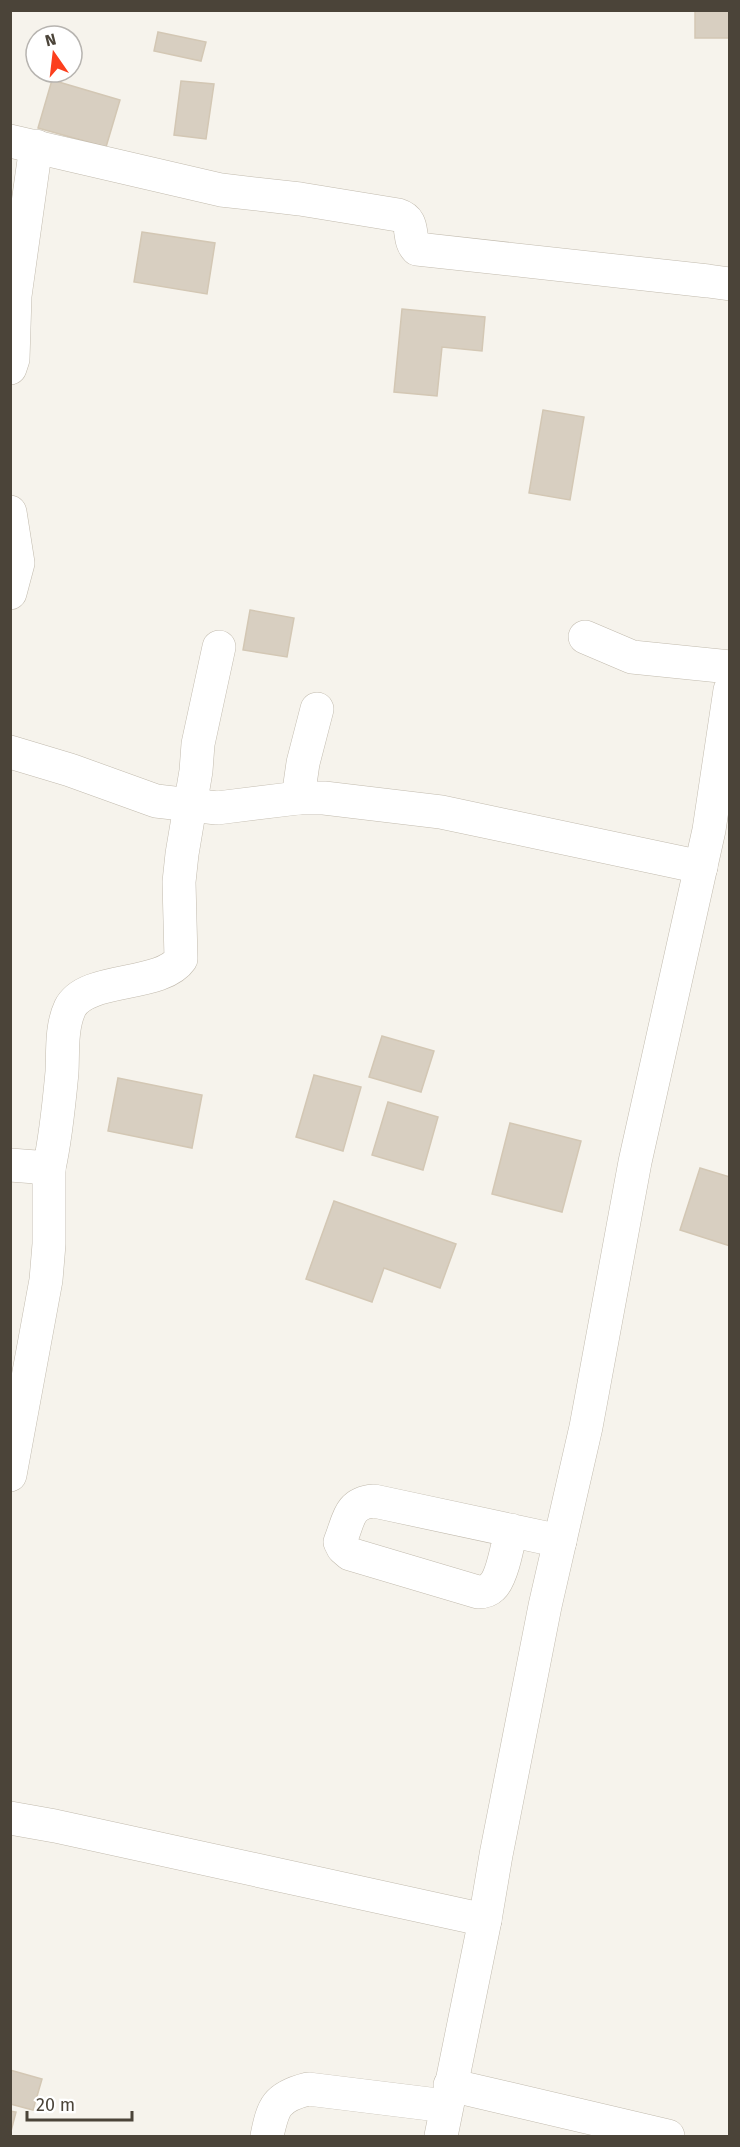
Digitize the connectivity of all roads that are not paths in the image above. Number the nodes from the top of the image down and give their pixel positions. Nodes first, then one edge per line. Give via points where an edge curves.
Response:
1 (23, 144) edge
2 (729, 284) edge
3 (10, 368) edge
4 (10, 512) edge
5 (10, 593) edge
6 (585, 637) dead end
7 (219, 647) dead end
8 (729, 667) edge
9 (729, 690) edge
10 (317, 709) dead end
11 (10, 752) edge
12 (298, 798) junction
13 (189, 804) junction
14 (701, 867) junction
15 (10, 1165) edge
16 (49, 1168) junction
17 (10, 1475) edge
18 (511, 1530) junction
19 (560, 1540) junction
20 (10, 1818) edge
21 (485, 1920) junction
22 (446, 2109) edge
23 (555, 2123) edge
24 (267, 2136) edge
25 (668, 2136) edge

1 - 2 street via 221,190 403,216 411,226 412,245 417,249
1 - 3 street
4 - 5 street via 18,563
6 - 8 street via 632,657
7 - 13 street
9 - 14 street
10 - 12 street
11 - 13 street via 156,801
12 - 13 street via 217,808
12 - 14 street via 441,812
13 - 16 street via 179,882 181,959 171,969 101,988 71,1006 65,1022
14 - 19 street via 635,1162 586,1427
15 - 16 street
16 - 17 street via 46,1280
18 - 18 street via 374,1501 353,1509 340,1542 350,1554 485,1592 494,1586 500,1574
18 - 19 street
19 - 21 street
20 - 21 street
21 - 22 street
22 - 23 street
22 - 24 street via 308,2089 289,2094 272,2111
23 - 25 street

